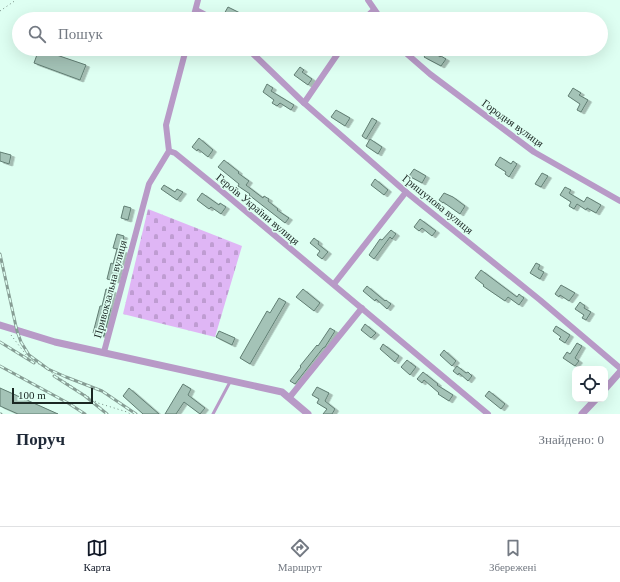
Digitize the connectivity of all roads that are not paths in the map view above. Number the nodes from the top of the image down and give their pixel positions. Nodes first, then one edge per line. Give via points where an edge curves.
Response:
1 (198, 0) edge
2 (368, 0) edge
3 (196, 10) joint
4 (374, 10) edge
5 (200, 12) edge
6 (184, 56) edge
7 (255, 56) edge
8 (336, 56) edge
9 (409, 56) edge
10 (304, 103) junction
11 (168, 151) junction
12 (406, 192) junction
13 (620, 201) edge
14 (334, 284) junction
15 (362, 308) junction
16 (0, 325) edge
17 (104, 352) junction
18 (620, 368) edge
19 (620, 372) edge
20 (231, 380) junction
21 (608, 386) edge
22 (289, 398) junction
23 (593, 402) edge
24 (213, 414) edge
25 (308, 414) edge
26 (488, 414) edge
27 (582, 414) edge

1 - 3 street
2 - 4 street
3 - 5 street
6 - 11 street via 166,126
7 - 10 street, Гришунова вулиця
8 - 10 street
9 - 13 street, Городня вулиця via 534,152
10 - 12 street, Гришунова вулиця
11 - 14 street, Героїв України вулиця via 175,153
11 - 17 street, Привокзальна вулиця via 149,184
12 - 14 street
12 - 18 street, Гришунова вулиця
14 - 15 street, Героїв України вулиця
15 - 22 street
15 - 26 street, Героїв України вулиця
16 - 17 street via 55,342
17 - 20 street, Привокзальна вулиця
19 - 21 street
20 - 22 street, Привокзальна вулиця via 282,392
20 - 24 lane
22 - 25 street, Привокзальна вулиця
23 - 27 street

